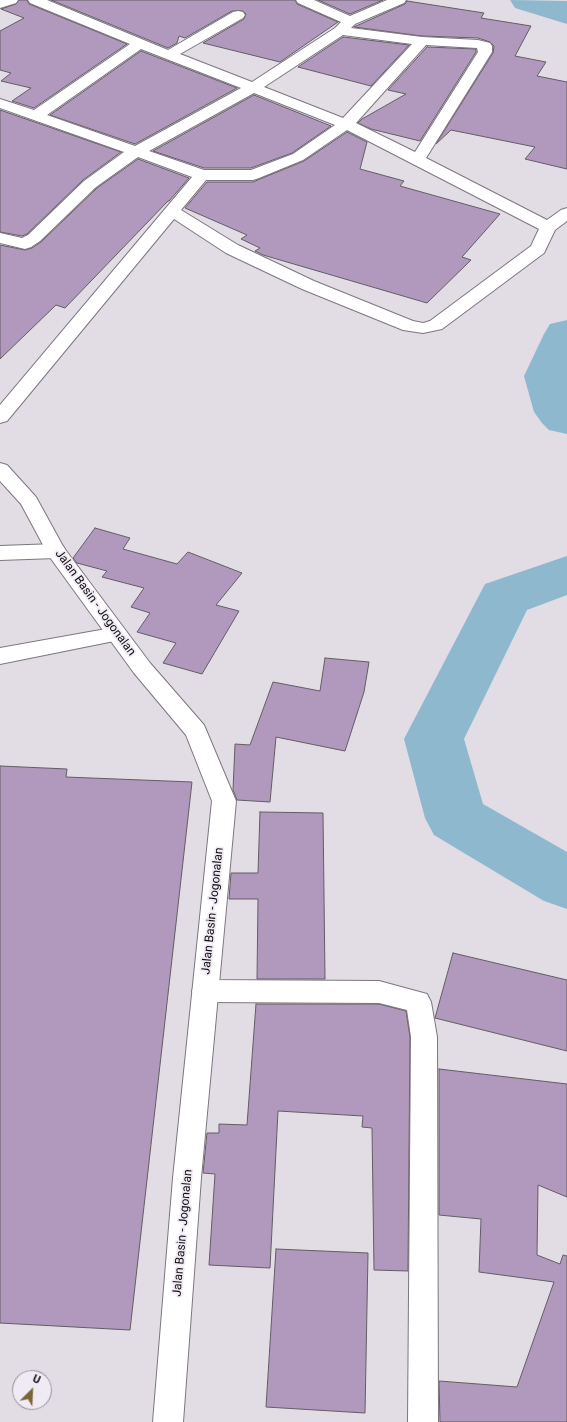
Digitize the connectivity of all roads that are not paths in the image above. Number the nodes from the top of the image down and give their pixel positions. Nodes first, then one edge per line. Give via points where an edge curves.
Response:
1 (11, 0) edge
2 (35, 0) edge
3 (303, 0) edge
4 (400, 0) edge
5 (0, 4) edge
6 (238, 15) dead end
7 (350, 21) junction
8 (340, 31) junction
9 (422, 41) junction
10 (140, 43) junction
11 (169, 55) junction
12 (254, 87) junction
13 (0, 103) edge
14 (36, 115) junction
15 (346, 124) junction
16 (135, 152) junction
17 (418, 159) junction
18 (202, 175) junction
19 (172, 211) junction
20 (567, 213) edge
21 (548, 227) junction
22 (0, 238) edge
23 (2, 414) edge
24 (0, 469) edge
25 (56, 551) junction
26 (0, 553) edge
27 (117, 634) junction
28 (0, 656) edge
29 (205, 991) junction
30 (168, 1422) edge
31 (423, 1422) edge

1 - 5 street
2 - 10 street
3 - 7 street
4 - 7 street
6 - 11 street
7 - 8 street
8 - 9 street
8 - 12 street
9 - 15 street
9 - 17 street via 478,44 485,46 485,52
10 - 11 street
10 - 14 street
11 - 12 street
12 - 15 street
12 - 16 street
13 - 14 street
14 - 16 street
15 - 17 street
15 - 18 street via 298,157 253,175
16 - 18 street
16 - 22 street via 90,184 25,244
17 - 21 street
18 - 19 street
19 - 21 street via 232,249 308,285 409,326 424,328 436,325 538,249
19 - 23 street
20 - 21 street
24 - 25 street, Jalan Basin - Jogonalan via 29,501
25 - 26 street
25 - 27 street, Jalan Basin - Jogonalan
27 - 28 street
27 - 29 street, Jalan Basin - Jogonalan via 142,668 196,731 224,801
29 - 30 street, Jalan Basin - Jogonalan
29 - 31 street via 379,992 418,1002 424,1037

